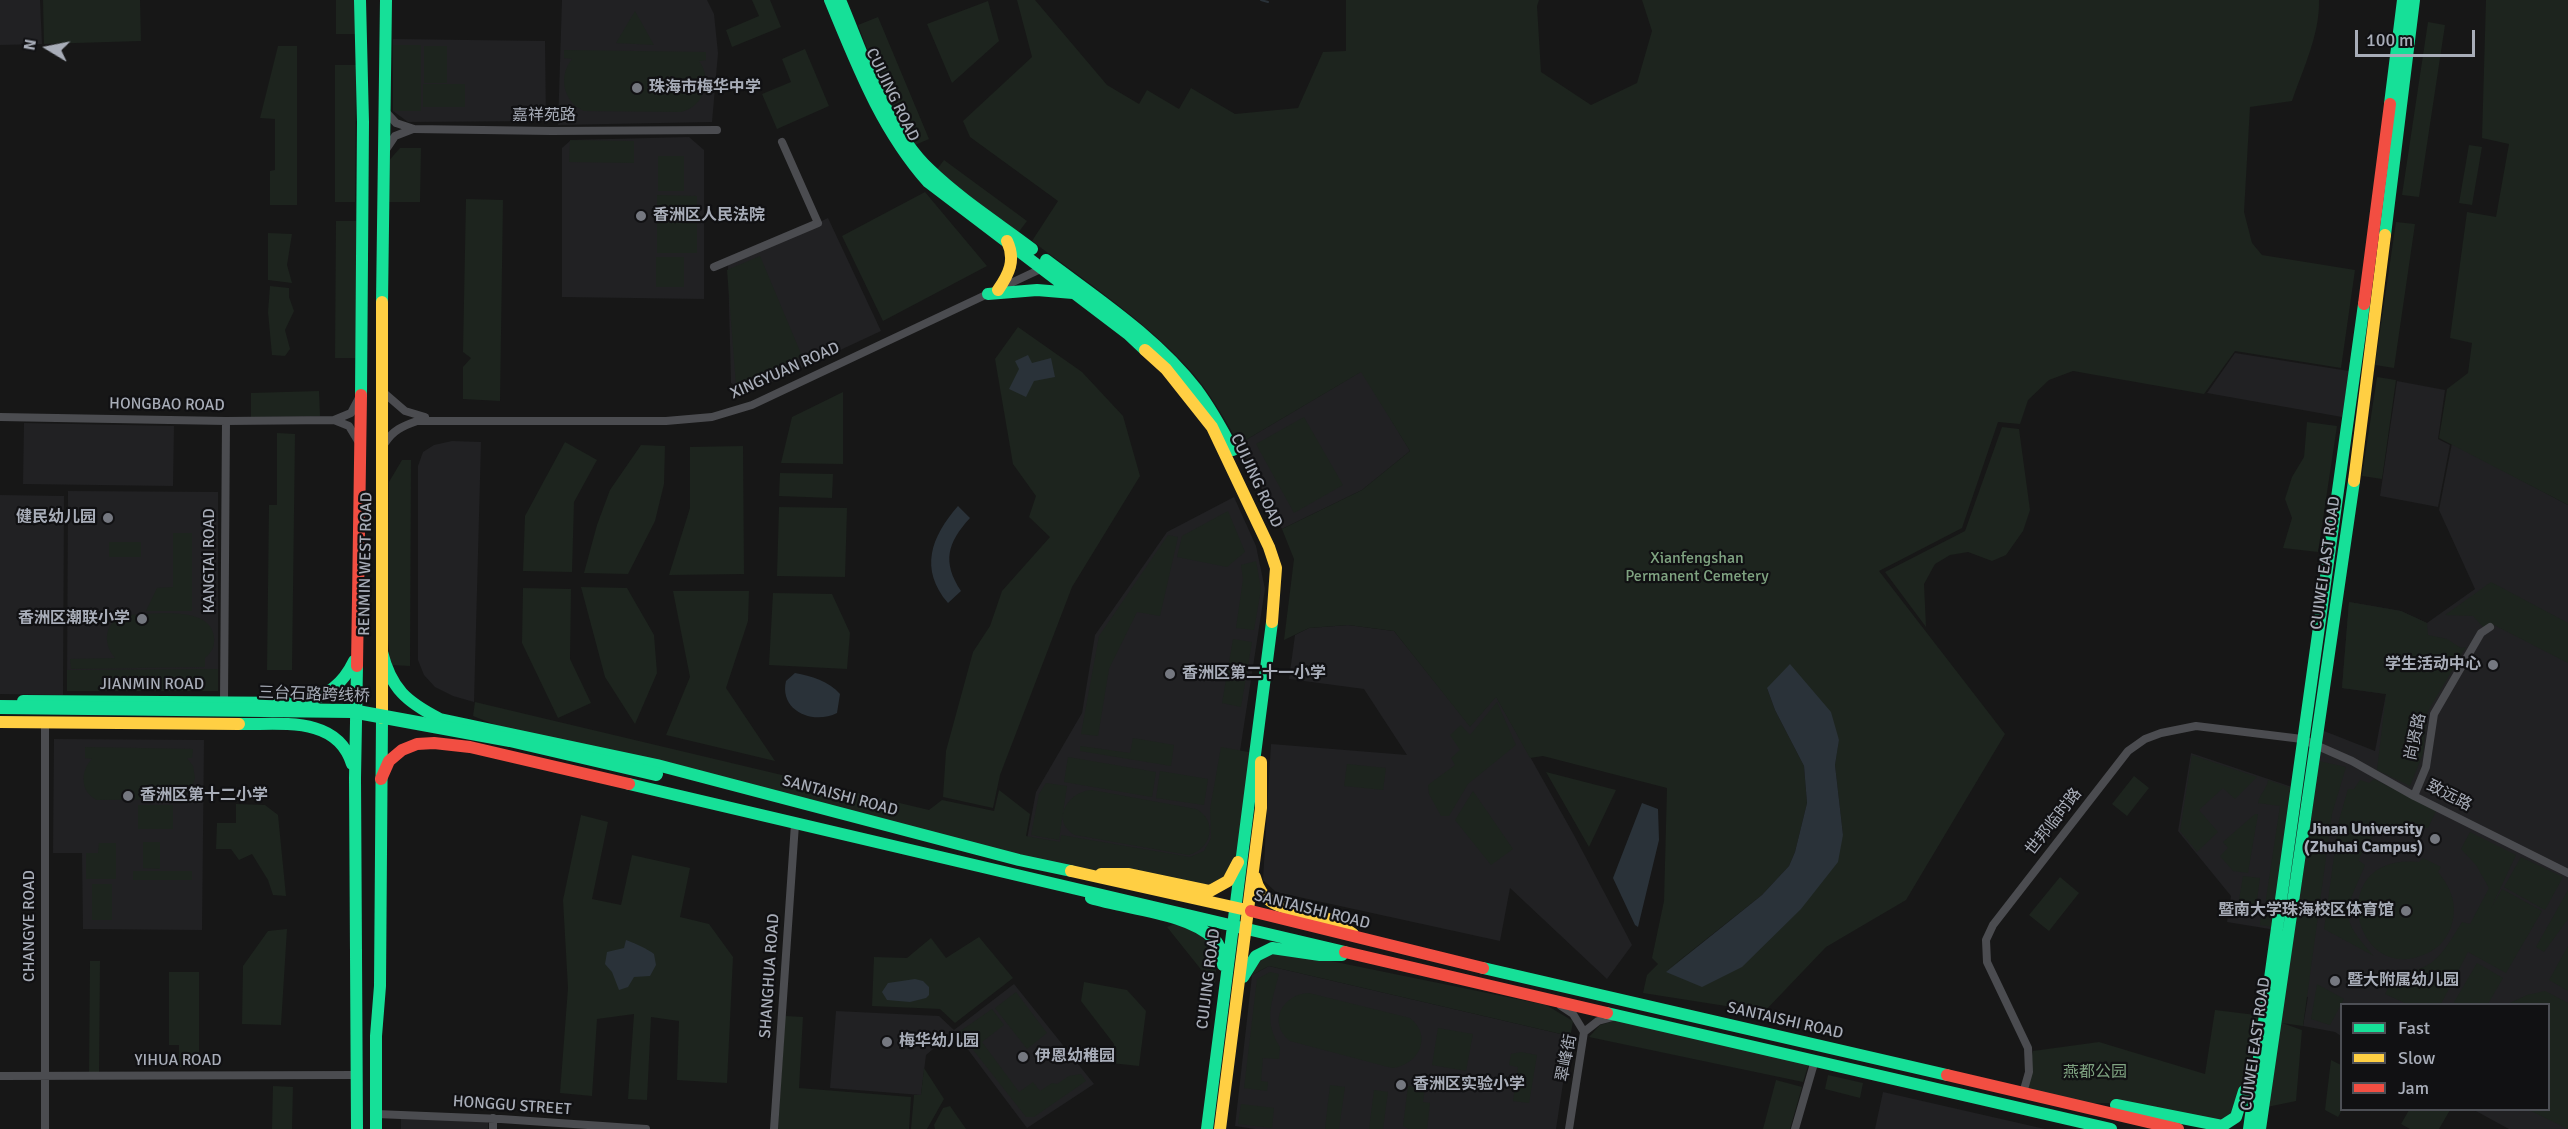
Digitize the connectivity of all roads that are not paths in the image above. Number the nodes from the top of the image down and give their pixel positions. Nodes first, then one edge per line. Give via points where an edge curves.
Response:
1 (360, 0) edge
2 (386, 0) edge
3 (830, 0) edge
4 (840, 0) edge
5 (2403, 0) edge
6 (2414, 0) edge
7 (384, 104) junction
8 (414, 129) junction
9 (717, 130) dead end
10 (782, 142) dead end
11 (383, 159) junction
12 (1006, 240) junction
13 (1046, 265) junction
14 (714, 267) dead end
15 (993, 292) junction
16 (1075, 293) junction
17 (382, 390) junction
18 (361, 392) junction
19 (0, 417) edge
20 (334, 420) junction
21 (440, 420) junction
22 (226, 421) junction
23 (384, 445) junction
24 (359, 447) junction
25 (359, 462) junction
26 (383, 462) junction
27 (2490, 627) dead end
28 (357, 651) junction
29 (382, 652) junction
30 (0, 701) edge
31 (224, 701) junction
32 (0, 707) edge
33 (0, 714) edge
34 (0, 722) edge
35 (45, 724) junction
36 (2302, 739) junction
37 (2316, 744) junction
38 (696, 776) junction
39 (355, 778) junction
40 (381, 778) junction
41 (655, 779) junction
42 (2414, 796) junction
43 (691, 800) junction
44 (1248, 820) junction
45 (795, 825) junction
46 (1255, 854) junction
47 (2568, 873) edge
48 (1087, 874) junction
49 (1062, 886) junction
50 (1242, 910) junction
51 (1239, 928) junction
52 (1361, 939) junction
53 (1358, 955) junction
54 (1225, 982) junction
55 (1238, 989) junction
56 (1551, 999) junction
57 (356, 1005) junction
58 (379, 1006) junction
59 (1622, 1015) junction
60 (1584, 1032) junction
61 (2262, 1032) junction
62 (1815, 1060) junction
63 (0, 1076) edge
64 (45, 1076) junction
65 (357, 1076) junction
66 (2023, 1092) junction
67 (2264, 1102) junction
68 (2068, 1104) junction
69 (376, 1114) junction
70 (2050, 1115) junction
71 (497, 1119) junction
72 (45, 1129) edge
73 (357, 1129) edge
74 (376, 1129) edge
75 (493, 1129) edge
76 (501, 1129) edge
77 (646, 1129) edge
78 (774, 1129) edge
79 (1207, 1129) edge
80 (1221, 1129) edge
81 (1569, 1129) edge
82 (1795, 1129) edge
83 (2085, 1129) edge
84 (2111, 1129) edge
85 (2178, 1129) edge
86 (2248, 1129) edge
87 (2260, 1129) edge
88 (2268, 1129) edge

1 - 18 main road, RENMIN WEST ROAD
2 - 7 main road, RENMIN WEST ROAD
3 - 12 main road, CUIJING ROAD via 896,145 928,182
4 - 13 main road, CUIJING ROAD via 884,104 911,149 929,170
5 - 36 main road, CUIWEI EAST ROAD
6 - 37 main road, CUIWEI EAST ROAD via 2352,500
7 - 8 street, 嘉祥苑路 via 391,120
7 - 11 main road, RENMIN WEST ROAD
8 - 9 street, 嘉祥苑路
8 - 11 street via 396,136
10 - 14 street via 818,223
11 - 17 main road, RENMIN WEST ROAD
12 - 13 main road, CUIJING ROAD
12 - 15 main road via 1012,249 1011,263 1006,278
13 - 15 street, XINGYUAN ROAD
13 - 16 main road, CUIJING ROAD
13 - 46 main road, CUIJING ROAD via 1136,326 1185,375 1220,422 1275,543 1284,588 1260,766 1261,807
15 - 16 main road
15 - 21 street, XINGYUAN ROAD via 752,405 712,417 666,421
16 - 44 main road, CUIJING ROAD via 1166,369 1194,403 1224,450 1276,568
17 - 21 street, XINGYUAN ROAD via 405,411
17 - 23 main road, RENMIN WEST ROAD
18 - 20 street via 351,413
18 - 24 main road, RENMIN WEST ROAD
19 - 22 street, HONGBAO ROAD
20 - 22 street, HONGBAO ROAD
20 - 24 street via 349,426
21 - 23 street, XINGYUAN ROAD via 402,426
22 - 31 street, KANGTAI ROAD
23 - 26 main road, RENMIN WEST ROAD
24 - 25 main road, RENMIN WEST ROAD
25 - 26 main road
25 - 28 main road, RENMIN WEST ROAD
26 - 29 main road, RENMIN WEST ROAD
27 - 42 street, 尚贤路 via 2481,633 2434,714 2426,767
28 - 31 main road, JIANMIN ROAD via 351,669 322,698 303,703
28 - 39 main road, RENMIN WEST ROAD
29 - 38 main road, SANTAISHI ROAD via 388,676 401,695 411,705 440,719
29 - 40 main road, RENMIN WEST ROAD
30 - 31 main road, JIANMIN ROAD
32 - 41 main road, 三台石路跨线桥, bridge via 358,712 510,741
33 - 41 main road, 三台石路跨线桥 via 364,720
34 - 35 main road
35 - 39 main road via 303,725 322,729 342,741 350,754
35 - 64 street, CHANGYE ROAD
36 - 37 street, 世邦临时路
36 - 61 main road, CUIWEI EAST ROAD
36 - 66 street, 世邦临时路 via 2196,726 2161,733 2128,751 1993,925 1986,940 1988,962 2028,1048 2029,1072
37 - 42 street, 致远路
37 - 67 main road, CUIWEI EAST ROAD
38 - 41 main road
38 - 48 main road, SANTAISHI ROAD
39 - 57 main road, RENMIN WEST ROAD
40 - 43 main road, SANTAISHI ROAD via 389,761 400,751 414,744 435,742
40 - 58 main road, RENMIN WEST ROAD
41 - 43 main road
42 - 47 street, 致远路
43 - 45 main road, SANTAISHI ROAD
44 - 48 main road via 1234,872 1219,888 1204,891 1129,874
44 - 50 main road, CUIJING ROAD
45 - 49 main road, SANTAISHI ROAD
45 - 78 street, SHANGHUA ROAD
46 - 50 main road, CUIJING ROAD
46 - 52 main road via 1256,885 1264,897 1278,907 1330,920
48 - 50 main road, SANTAISHI ROAD
49 - 51 main road, SANTAISHI ROAD
49 - 54 main road via 1108,904 1195,925 1215,940 1222,952
50 - 51 main road, CUIJING ROAD
50 - 52 main road, SANTAISHI ROAD
51 - 53 main road, SANTAISHI ROAD
51 - 54 main road, CUIJING ROAD
51 - 55 main road, CUIJING ROAD
52 - 66 main road, SANTAISHI ROAD
53 - 55 main road via 1316,955 1276,946 1261,951 1249,963
53 - 56 main road, SANTAISHI ROAD
54 - 79 main road, CUIJING ROAD
55 - 80 main road, CUIJING ROAD
56 - 59 main road, SANTAISHI ROAD
56 - 60 street via 1573,1014
57 - 58 main road
57 - 65 main road, RENMIN WEST ROAD
58 - 69 main road, RENMIN WEST ROAD
59 - 60 street, 翠峰街 via 1598,1021
59 - 62 main road, SANTAISHI ROAD
60 - 81 street, 翠峰街
61 - 68 main road via 2248,1065 2239,1116 2231,1124 2214,1126 2108,1104
61 - 86 main road, CUIWEI EAST ROAD
62 - 70 main road, SANTAISHI ROAD
62 - 82 street
63 - 64 street, YIHUA ROAD
64 - 65 street, YIHUA ROAD
64 - 72 street, CHANGYE ROAD
65 - 73 main road, RENMIN WEST ROAD
66 - 68 main road, SANTAISHI ROAD
67 - 87 main road, CUIWEI EAST ROAD
67 - 88 main road
68 - 85 main road, SANTAISHI ROAD
69 - 71 street, HONGGU STREET
69 - 74 main road, RENMIN WEST ROAD
70 - 83 main road
70 - 84 main road, SANTAISHI ROAD
71 - 75 street
71 - 76 street
71 - 77 street, HONGGU STREET

